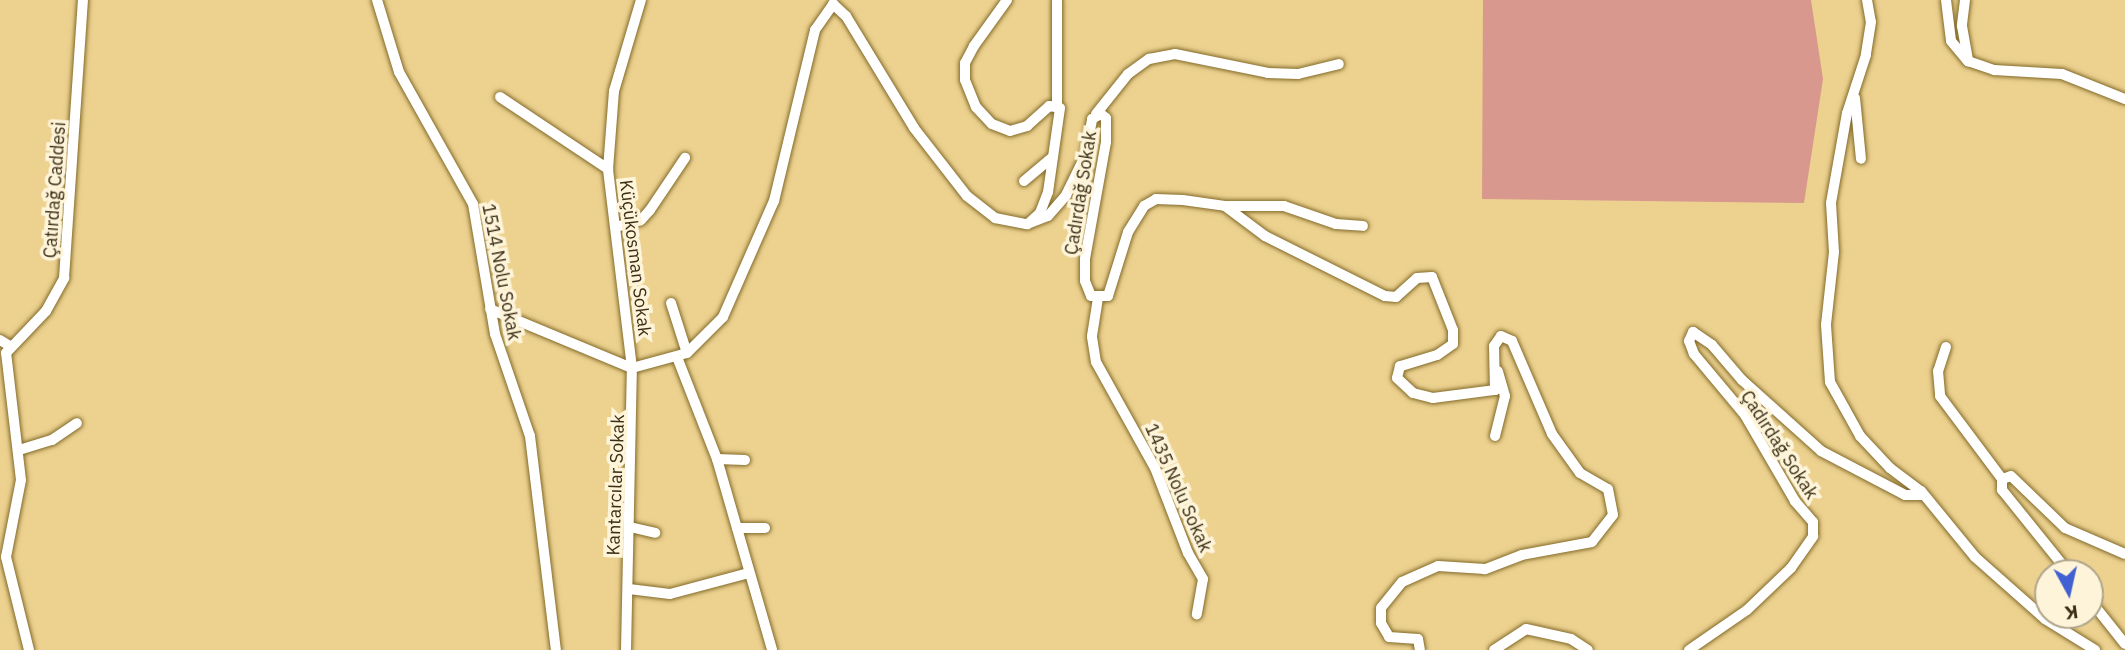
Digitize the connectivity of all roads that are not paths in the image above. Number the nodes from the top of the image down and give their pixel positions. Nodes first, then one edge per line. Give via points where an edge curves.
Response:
1 (83, 0) edge
2 (377, 0) edge
3 (641, 0) edge
4 (1057, 0) edge
5 (1867, 0) edge
6 (1946, 0) edge
7 (1965, 0) edge
8 (1007, 1) edge
9 (1968, 61) junction
10 (1339, 64) dead end
11 (1854, 94) junction
12 (500, 97) dead end
13 (2125, 99) edge
14 (1057, 107) junction
15 (1096, 114) junction
16 (1053, 157) junction
17 (685, 158) dead end
18 (1861, 159) dead end
19 (608, 169) junction
20 (1024, 181) dead end
21 (1225, 206) junction
22 (1027, 224) junction
23 (1363, 226) dead end
24 (616, 227) junction
25 (1098, 298) junction
26 (671, 303) dead end
27 (490, 309) junction
28 (0, 340) edge
29 (10, 346) junction
30 (1946, 346) dead end
31 (682, 355) junction
32 (632, 368) junction
33 (1497, 371) junction
34 (77, 423) dead end
35 (1495, 436) dead end
36 (19, 450) junction
37 (717, 459) junction
38 (745, 460) dead end
39 (2001, 479) junction
40 (1922, 495) junction
41 (630, 527) junction
42 (0, 528) edge
43 (737, 528) junction
44 (765, 528) dead end
45 (654, 533) dead end
46 (10, 534) junction
47 (2125, 554) edge
48 (2057, 559) edge
49 (749, 573) junction
50 (629, 589) junction
51 (1197, 614) dead end
52 (2104, 618) edge
53 (2125, 644) edge
54 (29, 650) edge
55 (556, 650) edge
56 (626, 650) edge
57 (772, 650) edge
58 (1420, 650) edge
59 (1494, 650) edge
60 (1588, 650) edge
61 (1689, 650) edge
62 (2095, 650) edge

1 - 29 street, Çatırdağ Caddesi via 64,278 46,311
2 - 27 street, 1514 Nolu Sokak via 399,72 473,204
3 - 19 street, Küçükosman Sokak via 614,91
4 - 14 street
5 - 11 street via 1871,22
6 - 9 street via 1951,41
7 - 9 street via 1962,26
8 - 14 street via 965,63 965,80 976,107 992,124 1010,131 1027,126 1049,106
9 - 13 street via 1994,70 2062,74
10 - 15 street via 1298,74 1268,74 1175,54 1149,60 1128,74
11 - 18 street
11 - 40 street via 1831,203 1834,252 1826,325 1830,382 1860,436
12 - 19 street
14 - 16 street
15 - 22 street, Çadırdağ Sokak via 1085,156 1066,195 1048,216
15 - 25 street, Çadırdağ Sokak via 1108,125 1085,281 1087,290
16 - 20 street
16 - 22 street via 1040,214
17 - 24 street via 650,210 640,219
19 - 24 street, Küçükosman Sokak
21 - 23 street via 1284,206 1336,225
21 - 25 street via 1156,199 1144,206 1128,232 1108,296
21 - 33 street via 1265,236 1385,296 1396,297 1417,278 1432,277 1453,330 1453,344 1437,355 1400,366 1397,378 1413,393 1433,398 1484,394 1494,390
22 - 31 street via 995,218 967,195 914,128 846,16 833,4 815,30 774,201 756,244 723,317
24 - 32 street, Küçükosman Sokak
25 - 51 street, 1435 Nolu Sokak via 1092,337 1096,362 1155,468 1203,579
26 - 31 street
27 - 32 street
27 - 55 street, 1514 Nolu Sokak via 530,436
28 - 29 street
29 - 36 street via 6,366
30 - 39 street via 1938,371 1940,396
31 - 32 street
31 - 37 street
32 - 41 street, Kantarcılar Sokak
33 - 35 street via 1506,396
33 - 58 street via 1493,346 1496,339 1507,336 1552,434 1580,472 1608,489 1613,515 1592,541 1522,555 1485,569 1438,566 1402,582 1381,608 1381,623 1389,637 1418,639
34 - 36 street via 52,440
36 - 46 street via 21,480
37 - 38 street
37 - 43 street
39 - 47 street via 2011,476 2065,528
39 - 48 street via 2002,490
40 - 61 street, Çadırdağ Sokak via 1905,495 1821,451 1693,332 1689,341 1694,354 1745,415 1795,501 1813,522 1808,548 1791,568 1747,610
40 - 62 street via 1994,576 2045,619
41 - 45 street
41 - 50 street, Kantarcılar Sokak
42 - 46 street
43 - 44 street
43 - 49 street
46 - 54 street via 6,557
49 - 50 street via 670,594
49 - 57 street
50 - 56 street, Kantarcılar Sokak
52 - 53 street
59 - 60 street via 1526,629 1572,639

